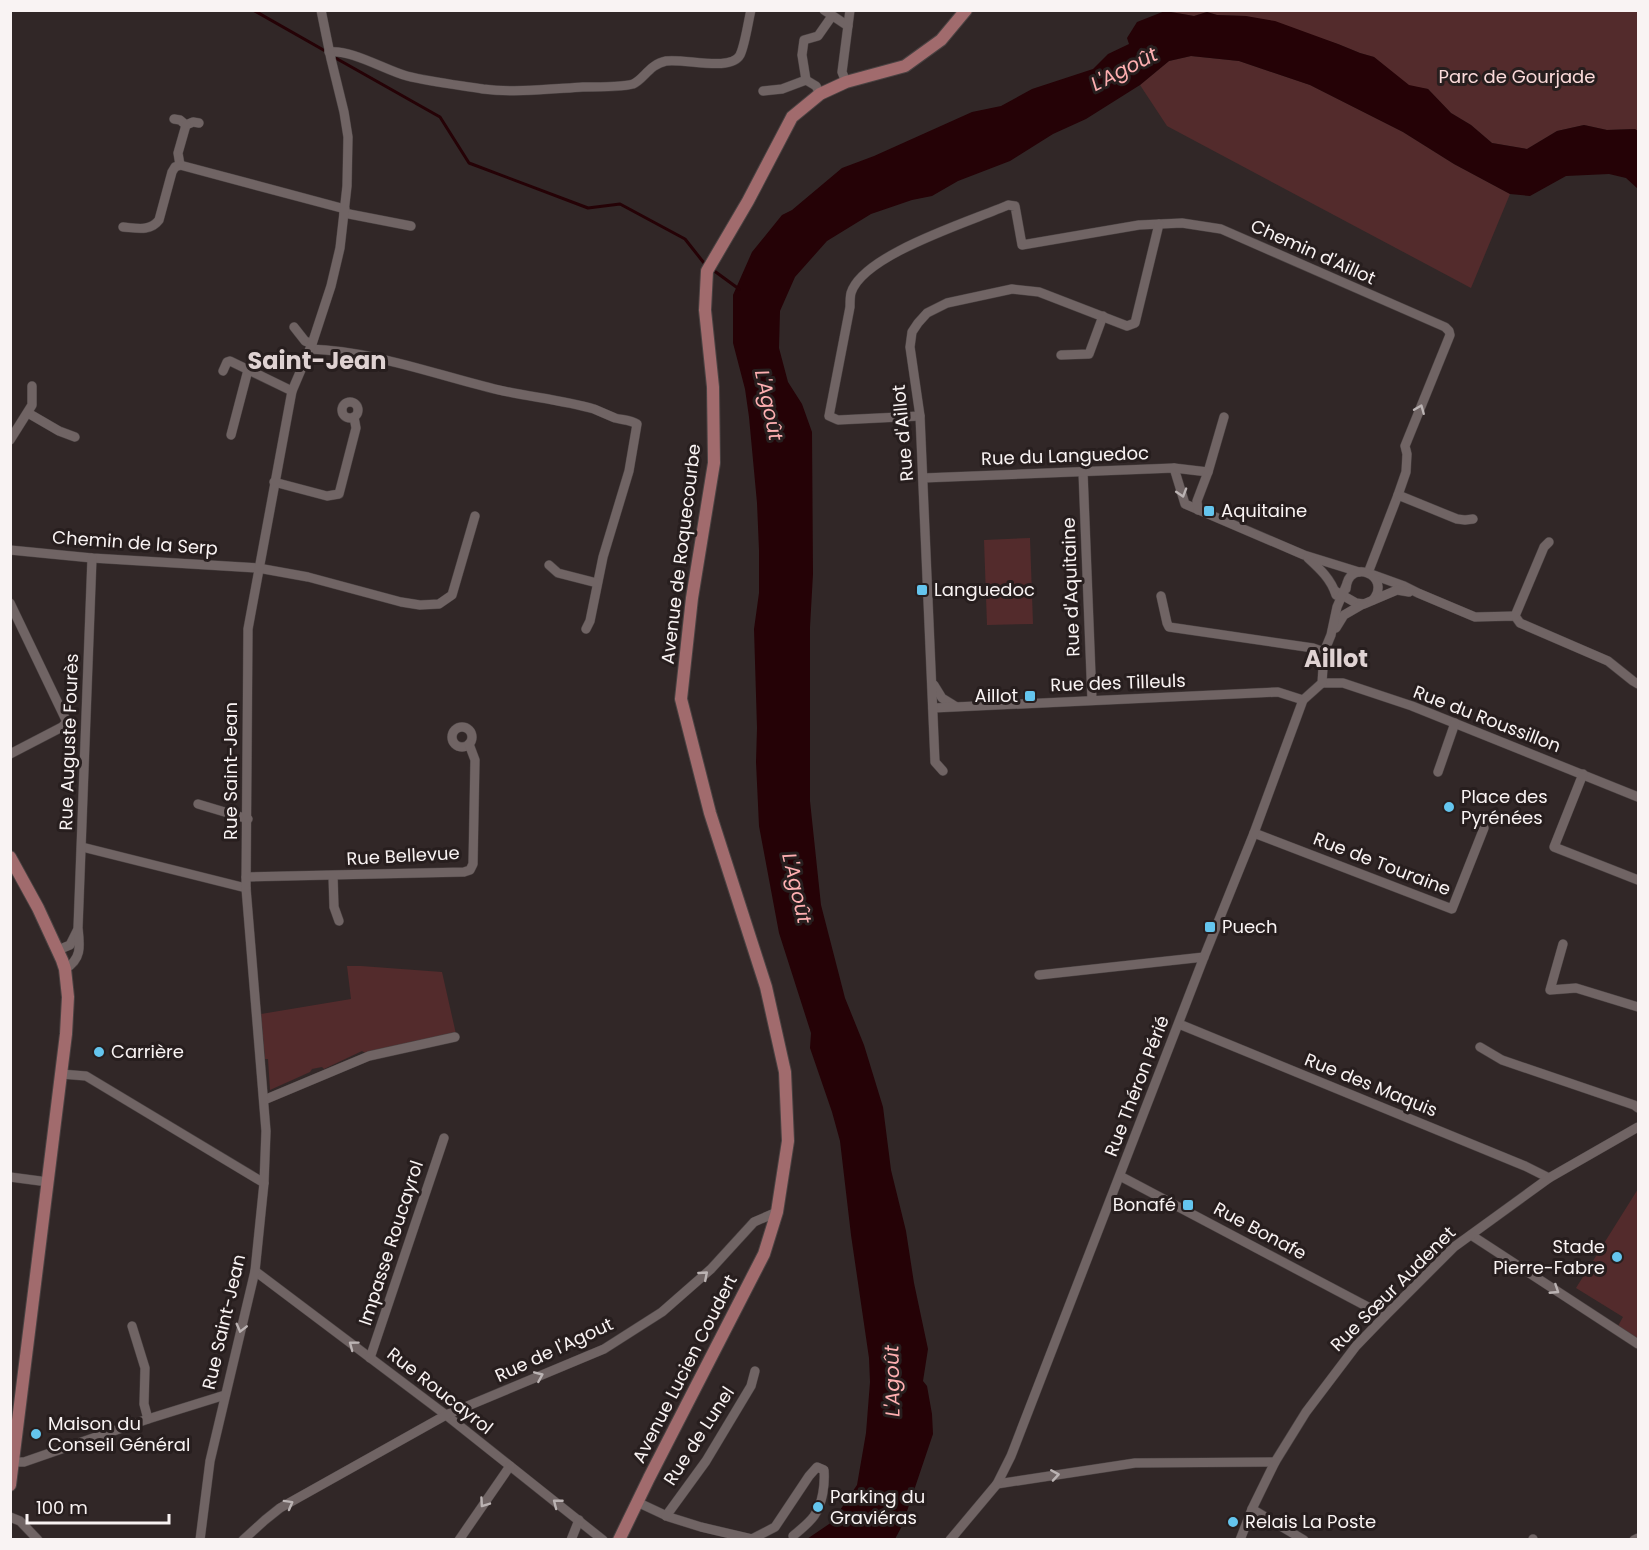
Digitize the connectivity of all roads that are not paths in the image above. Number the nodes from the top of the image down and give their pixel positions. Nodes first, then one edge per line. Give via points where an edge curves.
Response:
1 (751, 10) edge
2 (850, 10) edge
3 (966, 10) edge
4 (319, 11) edge
5 (828, 13) edge
6 (848, 26) junction
7 (330, 56) junction
8 (806, 80) junction
9 (846, 82) junction
10 (763, 91) dead end
11 (820, 94) junction
12 (174, 118) dead end
13 (199, 123) dead end
14 (186, 125) junction
15 (180, 165) junction
16 (345, 211) junction
17 (1159, 224) junction
18 (411, 226) dead end
19 (123, 227) dead end
20 (1103, 316) junction
21 (294, 327) dead end
22 (311, 347) junction
23 (1061, 355) dead end
24 (248, 370) junction
25 (223, 371) dead end
26 (32, 386) dead end
27 (292, 391) junction
28 (28, 412) junction
29 (920, 416) junction
30 (354, 417) dead end
31 (1224, 417) dead end
32 (231, 435) dead end
33 (75, 436) dead end
34 (11, 438) edge
35 (1174, 468) junction
36 (1083, 472) junction
37 (1208, 472) junction
38 (923, 478) junction
39 (274, 482) junction
40 (1398, 495) junction
41 (1198, 510) junction
42 (475, 516) dead end
43 (1473, 519) dead end
44 (1549, 542) dead end
45 (10, 550) edge
46 (1304, 555) junction
47 (92, 558) junction
48 (549, 565) dead end
49 (258, 568) junction
50 (1363, 572) junction
51 (597, 583) junction
52 (1344, 593) junction
53 (1418, 593) junction
54 (1161, 597) dead end
55 (1368, 602) junction
56 (10, 603) edge
57 (1515, 616) junction
58 (585, 629) dead end
59 (1331, 635) junction
60 (1324, 652) junction
61 (932, 681) junction
62 (1322, 683) junction
63 (1638, 684) edge
64 (1092, 700) junction
65 (1303, 700) junction
66 (955, 706) junction
67 (933, 708) junction
68 (1455, 723) junction
69 (469, 744) dead end
70 (10, 754) edge
71 (943, 771) dead end
72 (1438, 772) dead end
73 (1583, 774) junction
74 (1638, 797) edge
75 (198, 804) dead end
76 (248, 819) junction
77 (1484, 828) dead end
78 (1254, 833) junction
79 (82, 847) junction
80 (10, 857) edge
81 (333, 876) junction
82 (246, 877) junction
83 (1638, 880) edge
84 (246, 888) junction
85 (339, 921) dead end
86 (78, 928) junction
87 (1563, 944) dead end
88 (58, 950) junction
89 (1204, 957) junction
90 (65, 969) junction
91 (1038, 975) dead end
92 (1638, 1007) edge
93 (1179, 1024) junction
94 (455, 1037) dead end
95 (1480, 1047) dead end
96 (61, 1074) junction
97 (264, 1100) junction
98 (1638, 1107) edge
99 (1638, 1127) edge
100 (444, 1138) dead end
101 (1120, 1176) junction
102 (10, 1177) edge
103 (1549, 1178) junction
104 (48, 1182) junction
105 (264, 1183) junction
106 (777, 1212) junction
107 (1471, 1235) junction
108 (255, 1271) junction
109 (1385, 1316) junction
110 (132, 1326) dead end
111 (1638, 1344) edge
112 (370, 1358) junction
113 (755, 1371) dead end
114 (225, 1395) junction
115 (446, 1415) junction
116 (148, 1419) junction
117 (14, 1461) junction
118 (1253, 1462) junction
119 (1275, 1462) junction
120 (510, 1466) junction
121 (1267, 1478) junction
122 (997, 1484) junction
123 (10, 1485) edge
124 (637, 1502) junction
125 (1252, 1509) junction
126 (666, 1516) junction
127 (10, 1518) edge
128 (579, 1520) junction
129 (793, 1536) dead end
130 (1638, 1538) edge
131 (38, 1539) edge
132 (200, 1539) edge
133 (243, 1539) edge
134 (459, 1539) edge
135 (571, 1539) edge
136 (603, 1539) edge
137 (619, 1539) edge
138 (950, 1539) edge
139 (1240, 1539) edge
140 (1304, 1539) edge
141 (1634, 1539) edge

1 - 7 street via 740,56 733,62 665,61 634,83 600,87 486,89 407,76 335,51
2 - 6 street
3 - 9 main road, Avenue de Roquecourbe via 941,40 905,66
4 - 7 street, Rue Saint-Jean
5 - 6 street
5 - 8 street via 818,36 804,40
6 - 9 street via 842,72
7 - 16 street, Rue Saint-Jean via 348,137
8 - 10 street
8 - 11 street
9 - 11 main road, Avenue de Roquecourbe
11 - 106 main road, Avenue de Roquecourbe via 792,117 709,267 705,310 713,387 714,463 692,598 681,699 711,813 766,987 785,1072 788,1141
12 - 14 street
13 - 14 street
14 - 15 street via 178,153
15 - 16 street
15 - 19 street via 172,172 156,224
16 - 18 street
16 - 22 street, Rue Saint-Jean via 336,267
17 - 20 street, Rue d'Aillot via 1135,323 1127,326
17 - 29 street, Chemin d'Aillot via 1022,245 1015,206 1008,205 914,242 873,267 851,292 829,416 838,420
40 -> 17 street, Chemin d'Aillot via 1406,472 1405,446 1449,331 1221,229
20 - 23 street via 1089,354
20 - 29 street, Rue d'Aillot via 1039,292 1012,289 939,306 927,313 912,332 910,347
21 - 22 street
22 - 27 street, Rue Saint-Jean
22 - 51 street via 387,360 637,424 629,471
24 - 25 street via 230,361
24 - 27 street
24 - 32 street
26 - 28 street
27 - 39 street, Rue Saint-Jean
28 - 33 street
28 - 34 street
29 - 38 street, Rue d'Aillot
30 - 39 street via 356,428 339,494 327,496
31 - 37 street
35 - 36 street, Rue du Languedoc
35 - 37 street, Rue du Languedoc
35 -> 41 street via 1185,504
36 - 38 street, Rue du Languedoc
36 - 64 street, Rue d'Aquitaine
37 - 41 street via 1197,501
38 - 61 street, Rue d'Aillot
39 - 49 street, Rue Saint-Jean
40 - 43 street via 1457,519
40 - 50 street
41 - 46 street
42 - 49 street, Chemin de la Serp via 452,595 439,604 401,603 308,577
44 - 57 street
45 - 47 street, Chemin de la Serp
46 - 50 street
46 - 52 street
47 - 49 street, Chemin de la Serp
47 - 79 street, Rue Auguste Fourès
48 - 51 street via 558,573
49 - 76 street, Rue Saint-Jean via 248,629
50 - 52 street via 1350,577
50 - 53 street
50 - 55 street via 1374,577 1378,586 1377,594
51 - 58 street
52 - 55 street via 1356,603
52 - 59 street
53 - 55 street via 1397,590
53 - 57 street via 1475,617
54 - 60 street via 1169,627
55 - 59 street via 1344,615
56 - 70 street via 66,720 62,727
57 - 63 street via 1520,623 1608,661
59 - 60 street
60 - 62 street
61 - 66 street via 942,698
61 - 67 street, Rue d'Aillot
62 - 65 street, Rue Théron Périé
62 - 68 street, Rue du Roussillon via 1343,683
64 - 65 street, Rue des Tilleuls via 1278,692
64 - 66 street, Rue des Tilleuls
65 - 78 street, Rue Théron Périé
66 - 67 street, Rue des Tilleuls
67 - 71 street, Rue d'Aillot via 935,762
68 - 72 street
68 - 73 street, Rue du Roussillon
69 - 81 street, Rue Bellevue via 475,760 470,870
73 - 74 street, Rue du Roussillon
73 - 83 street via 1554,847
75 - 76 street
76 - 82 street, Rue Saint-Jean
77 - 78 street, Rue de Touraine via 1452,909
78 - 89 street, Rue Théron Périé
79 - 84 street
79 - 86 street, Rue Auguste Fourès
80 - 88 main road
81 - 82 street, Rue Bellevue
81 - 85 street via 334,907
82 - 84 street, Rue Saint-Jean
84 - 97 street, Rue Saint-Jean
86 - 88 street via 70,945
86 - 90 street, Rue Auguste Fourès via 77,958
87 - 92 street via 1550,990 1576,988
88 - 90 main road
89 - 91 street
89 - 93 street, Rue Théron Périé
90 - 96 main road via 68,1009
93 - 101 street, Rue Théron Périé
93 - 103 street, Rue des Maquis
94 - 97 street via 369,1056
95 - 98 street via 1502,1060
96 - 104 main road
96 - 105 street via 86,1076
97 - 105 street, Rue Saint-Jean
99 - 103 street, Rue Sœur Audenet
100 - 112 street, Impasse Roucayrol
101 - 109 street, Rue Bonafe
101 - 122 street, Rue Théron Périé
102 - 104 street
103 - 107 street, Rue Sœur Audenet
104 - 117 main road
105 - 108 street, Rue Saint-Jean
115 -> 106 street, Rue de l'Agout via 604,1349 662,1312 711,1269 754,1222
106 - 124 main road, Avenue Lucien Coudert via 764,1254
107 - 109 street, Rue Sœur Audenet
107 -> 111 street
112 -> 108 street, Rue Roucayrol
108 -> 114 street, Rue Saint-Jean
109 - 119 street, Rue Sœur Audenet via 1321,1391
110 - 116 street via 150,1368 144,1404
112 - 115 street, Rue Roucayrol
113 - 126 street, Rue de Lunel via 751,1386 706,1461
114 - 116 street
114 - 132 street, Rue Saint-Jean via 210,1461
115 - 120 street, Rue Roucayrol
133 -> 115 street, Rue de l'Agout via 280,1508
116 - 117 street via 24,1462
117 - 123 main road
118 - 119 street
118 - 121 street
122 -> 118 street via 1135,1463
119 - 121 street, Rue Sœur Audenet
128 -> 120 street, Rue Roucayrol
120 -> 134 street
121 - 125 street, Rue Sœur Audenet
122 - 138 street, Rue Théron Périé
124 - 126 street
124 - 137 main road, Avenue Lucien Coudert
125 - 139 street, Rue Sœur Audenet
125 - 140 street
126 - 129 street via 752,1539 775,1527 817,1467 824,1470 825,1483 815,1515
127 - 131 street via 20,1521
128 - 135 street
128 - 136 street, Rue Roucayrol
130 - 141 street

